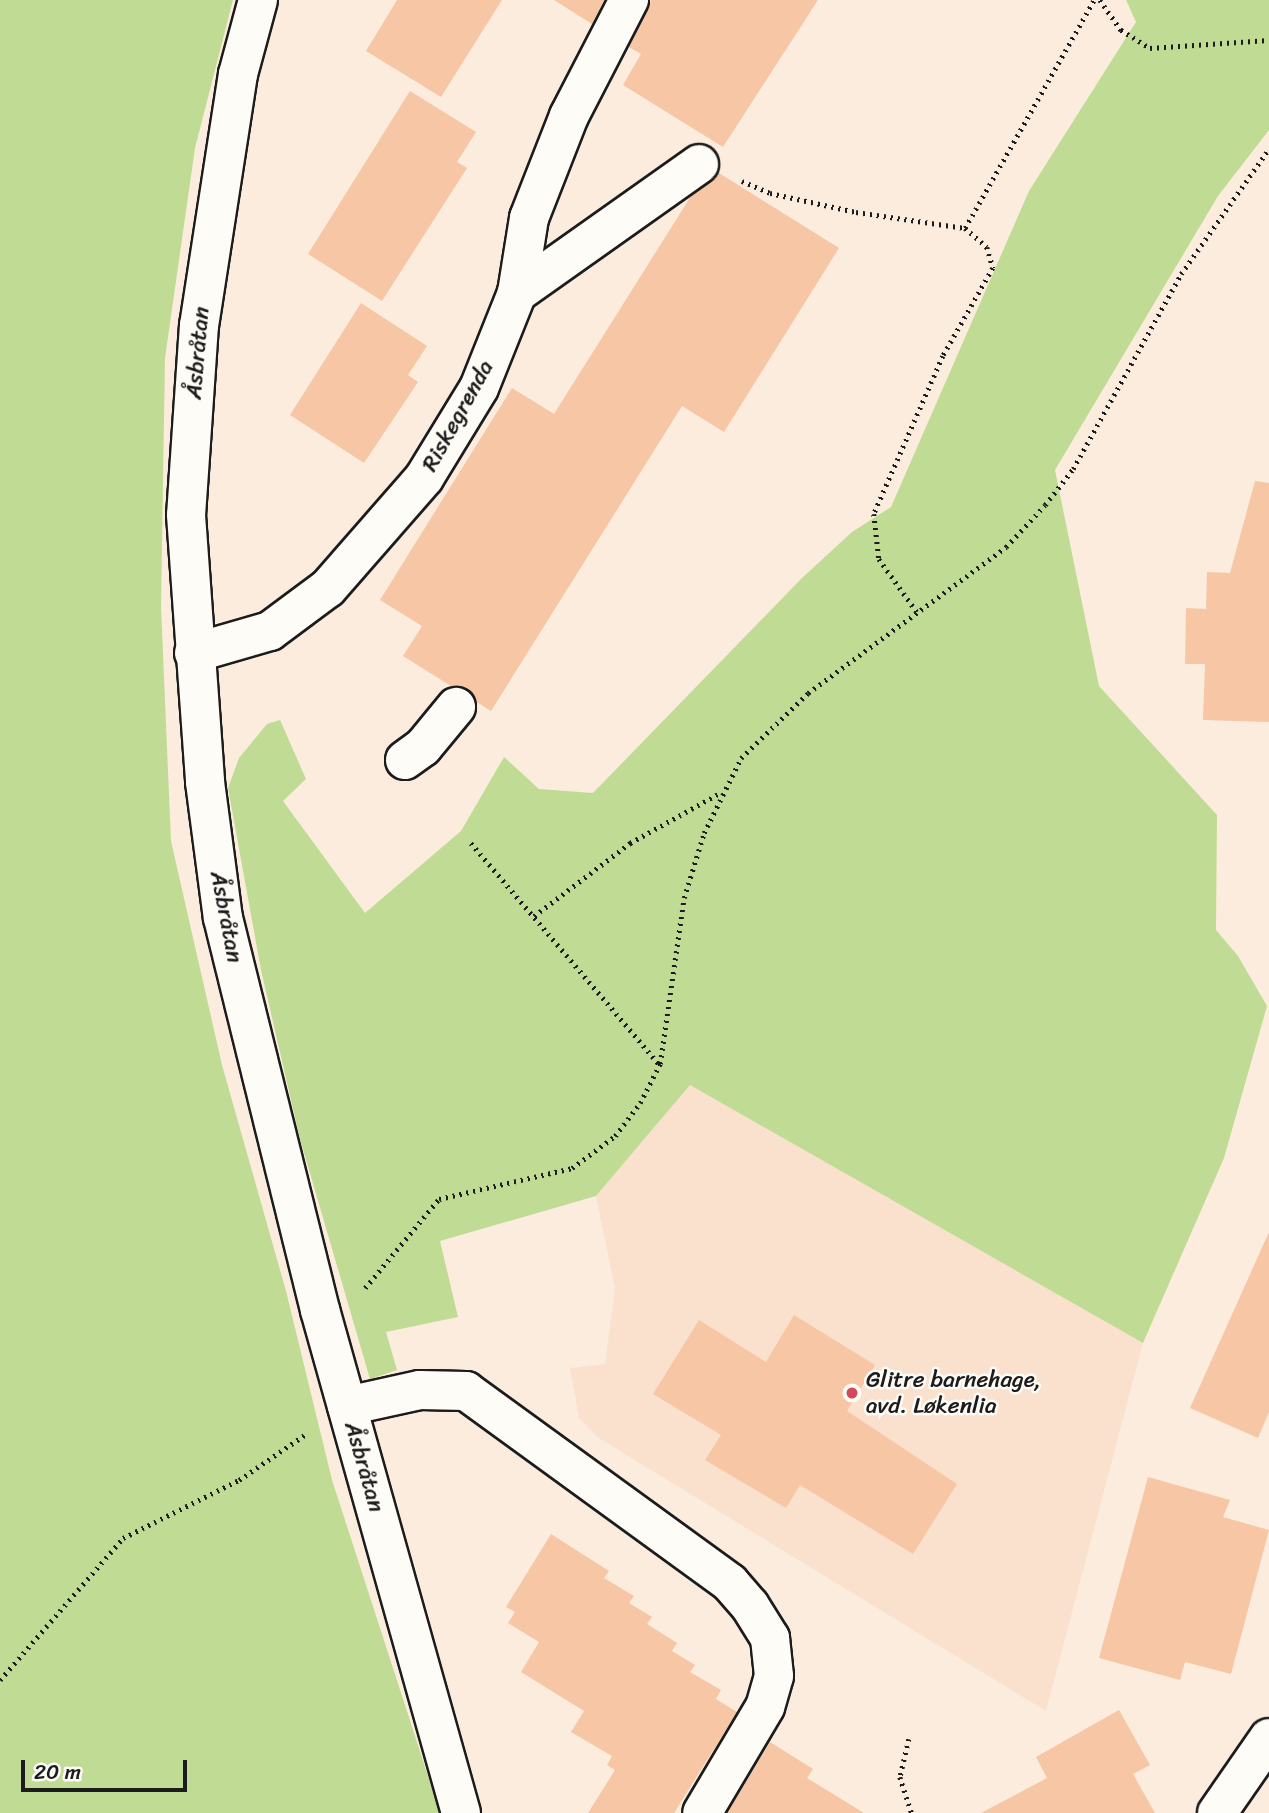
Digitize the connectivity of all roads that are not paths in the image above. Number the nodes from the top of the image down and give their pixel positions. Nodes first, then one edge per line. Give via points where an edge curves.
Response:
1 (258, 0) edge
2 (629, 0) edge
3 (699, 164) road end
4 (517, 293) junction
5 (194, 653) junction
6 (456, 707) dead end
7 (405, 760) dead end
8 (346, 1406) junction
9 (1269, 1738) edge
10 (461, 1813) edge
11 (702, 1813) edge
12 (1217, 1813) edge

1 - 5 street, Åsbråtan via 238,75 199,325 186,515
2 - 4 street, Riskegrenda via 569,117 529,218
3 - 4 street
4 - 5 street, Riskegrenda via 479,388 424,478 328,588 270,631
5 - 8 street, Åsbråtan via 223,918
6 - 7 street via 430,740
8 - 10 street, Åsbråtan
8 - 11 street via 420,1390 466,1391 730,1583 770,1638 774,1676 765,1707
9 - 12 street

